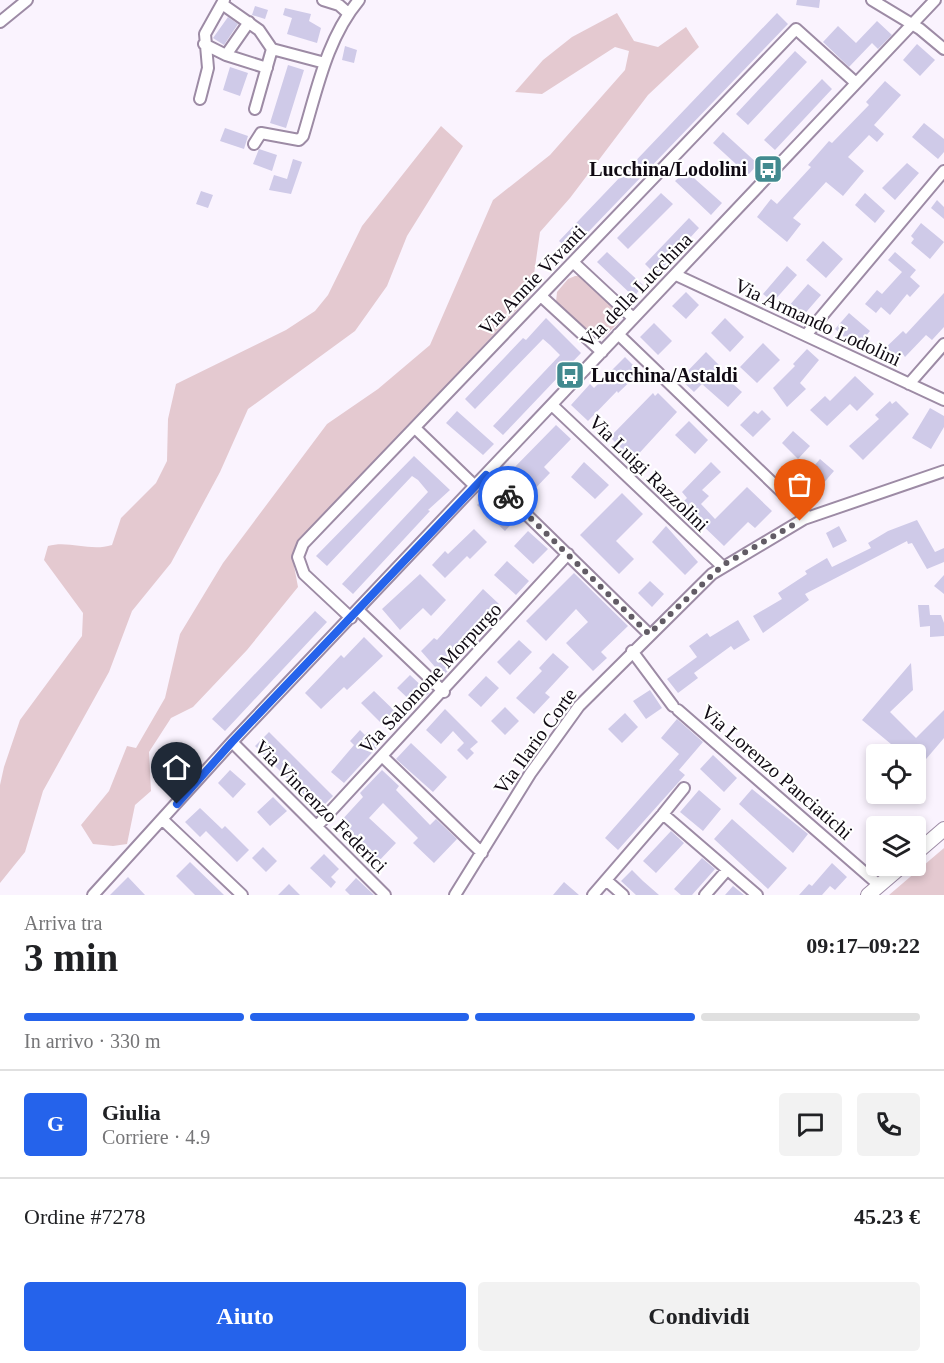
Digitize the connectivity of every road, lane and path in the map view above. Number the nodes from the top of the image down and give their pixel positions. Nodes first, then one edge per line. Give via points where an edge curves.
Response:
1 (27, 0) edge
2 (324, 0) edge
3 (359, 0) edge
4 (872, 0) edge
5 (936, 0) edge
6 (223, 2) edge
7 (348, 13) junction
8 (0, 22) edge
9 (249, 22) junction
10 (913, 24) junction
11 (204, 44) junction
12 (272, 49) junction
13 (944, 50) edge
14 (226, 55) junction
15 (325, 63) junction
16 (267, 68) junction
17 (856, 83) junction
18 (200, 99) dead end
19 (255, 109) dead end
20 (254, 144) dead end
21 (944, 171) edge
22 (574, 263) junction
23 (676, 275) junction
24 (542, 297) junction
25 (633, 318) junction
26 (618, 334) junction
27 (806, 335) junction
28 (944, 344) edge
29 (602, 352) junction
30 (909, 384) junction
31 (944, 400) edge
32 (552, 405) junction
33 (415, 428) junction
34 (944, 471) edge
35 (486, 475) junction
36 (475, 486) junction
37 (808, 517) junction
38 (568, 554) junction
39 (722, 566) junction
40 (355, 614) junction
41 (649, 634) junction
42 (633, 651) junction
43 (444, 692) junction
44 (232, 742) junction
45 (382, 757) junction
46 (684, 788) dead end
47 (663, 814) junction
48 (164, 820) junction
49 (318, 825) junction
50 (944, 829) edge
51 (926, 845) edge
52 (482, 853) junction
53 (727, 870) junction
54 (890, 876) edge
55 (606, 880) junction
56 (879, 885) junction
57 (96, 894) edge
58 (242, 895) edge
59 (385, 895) edge
60 (455, 895) edge
61 (593, 895) edge
62 (623, 895) edge
63 (705, 895) edge
64 (757, 895) edge
65 (868, 895) edge

1 - 8 street
2 - 7 street
3 - 7 street
4 - 10 street
5 - 10 street, Via della Lucchina
6 - 9 street
6 - 11 street via 205,34
7 - 15 street
9 - 12 street
9 - 14 street
10 - 13 street
10 - 17 street, Via della Lucchina
11 - 14 street
11 - 18 street via 208,68
12 - 15 street
12 - 16 street
14 - 16 street
15 - 20 street via 303,136 290,140 261,133
16 - 19 street
17 - 22 street, Via Annie Vivanti via 796,28
17 - 23 street, Via della Lucchina
21 - 27 street
22 - 24 street, Via Annie Vivanti
22 - 25 street
23 - 25 street, Via della Lucchina
23 - 27 street, Via Armando Lodolini
24 - 29 street
24 - 33 street, Via Annie Vivanti
25 - 26 street, Via della Lucchina
26 - 29 street, Via della Lucchina
26 - 37 street
27 - 30 street, Via Armando Lodolini
28 - 30 street
29 - 32 street, Via della Lucchina
30 - 31 street, Via Armando Lodolini
32 - 35 street, Via della Lucchina
32 - 39 street, Via Luigi Razzolini
33 - 36 street
33 - 40 street, Via Annie Vivanti via 299,550 298,562 304,574
34 - 37 street, Via Ilario Corte
35 - 36 street, Via della Lucchina
35 - 38 street
36 - 40 street, Via della Lucchina
37 - 39 street, Via Ilario Corte
38 - 41 street
38 - 43 street, Via Salomone Morpurgo
39 - 41 street, Via Ilario Corte
40 - 43 street
40 - 44 street, Via della Lucchina
41 - 42 street, Via Ilario Corte
42 - 52 street, Via Ilario Corte via 576,710 530,774
42 - 56 street, Via Lorenzo Panciatichi via 676,708
43 - 45 street, Via Salomone Morpurgo
44 - 48 street, Via della Lucchina
44 - 49 street, Via Vincenzo Federici
45 - 49 street, Via Salomone Morpurgo
45 - 52 street
46 - 47 street
47 - 53 street
47 - 55 street
48 - 57 street, Via della Lucchina
48 - 58 street
49 - 59 street, Via Vincenzo Federici
50 - 51 main road
52 - 60 street, Via Ilario Corte
53 - 63 street
53 - 64 street
54 - 56 main road
55 - 61 street
55 - 62 street
56 - 65 main road

